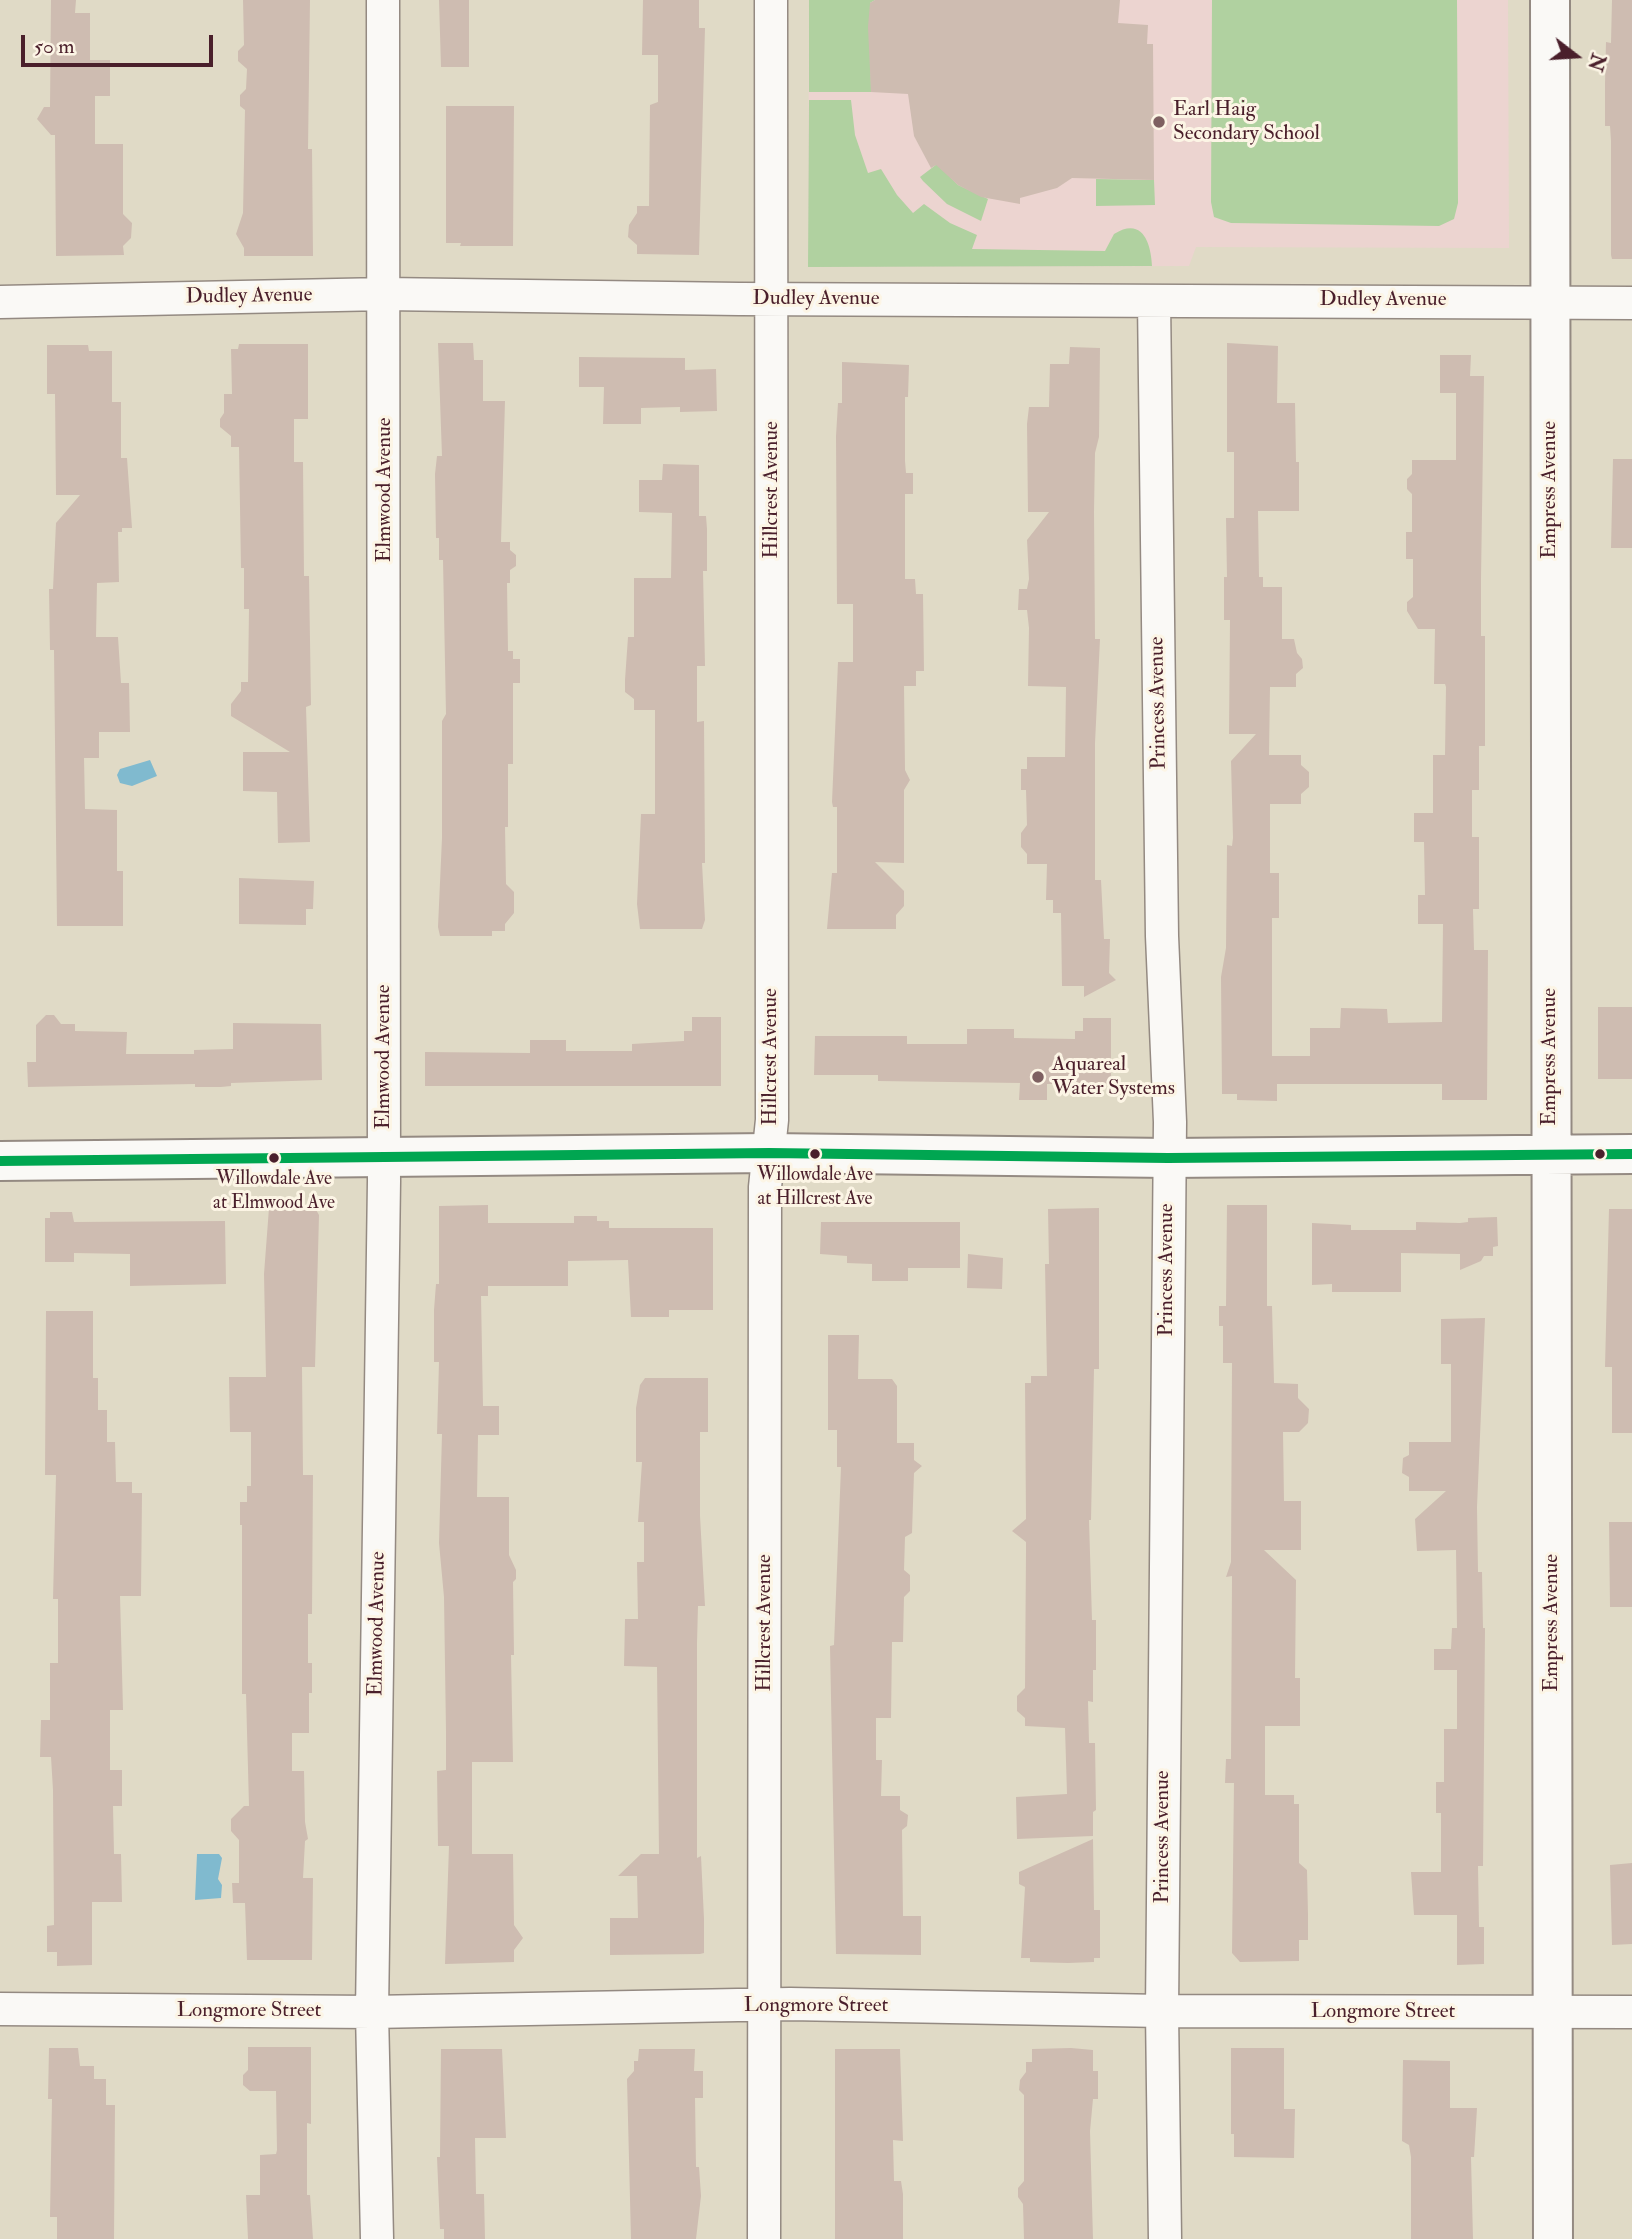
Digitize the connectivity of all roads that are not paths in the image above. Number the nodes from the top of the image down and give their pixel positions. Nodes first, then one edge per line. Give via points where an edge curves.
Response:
1 (383, 0) edge
2 (771, 0) edge
3 (1550, 0) edge
4 (385, 294) junction
5 (772, 299) junction
6 (1154, 301) junction
7 (0, 302) edge
8 (1549, 302) junction
9 (1632, 303) edge
10 (769, 1153) junction
11 (1550, 1153) junction
12 (1632, 1154) edge
13 (384, 1156) junction
14 (1168, 1158) junction
15 (0, 1161) edge
16 (764, 2005) junction
17 (0, 2010) edge
18 (1162, 2011) junction
19 (372, 2012) junction
20 (1632, 2012) edge
21 (1553, 2013) junction
22 (377, 2239) edge
23 (764, 2239) edge
24 (1164, 2239) edge
25 (1553, 2239) edge

1 - 4 street, Elmwood Avenue
2 - 5 street, Hillcrest Avenue
3 - 8 street, Empress Avenue
4 - 5 street, Dudley Avenue
4 - 7 street, Dudley Avenue
4 - 13 street, Elmwood Avenue
5 - 6 street, Dudley Avenue
5 - 10 street, Hillcrest Avenue
6 - 8 street, Dudley Avenue
6 - 14 street, Princess Avenue
8 - 9 street, Dudley Avenue
8 - 11 street, Empress Avenue
10 - 13 street
10 - 14 street
10 - 16 street, Hillcrest Avenue via 765,1186
11 - 12 street
11 - 14 street
11 - 21 street, Empress Avenue
13 - 15 street
13 - 19 street, Elmwood Avenue
14 - 18 street, Princess Avenue
16 - 18 street, Longmore Street
16 - 19 street, Longmore Street
16 - 23 street, Hillcrest Avenue
17 - 19 street, Longmore Street
18 - 21 street, Longmore Street
18 - 24 street, Princess Avenue
19 - 22 street, Elmwood Avenue
20 - 21 street, Longmore Street
21 - 25 street, Empress Avenue

